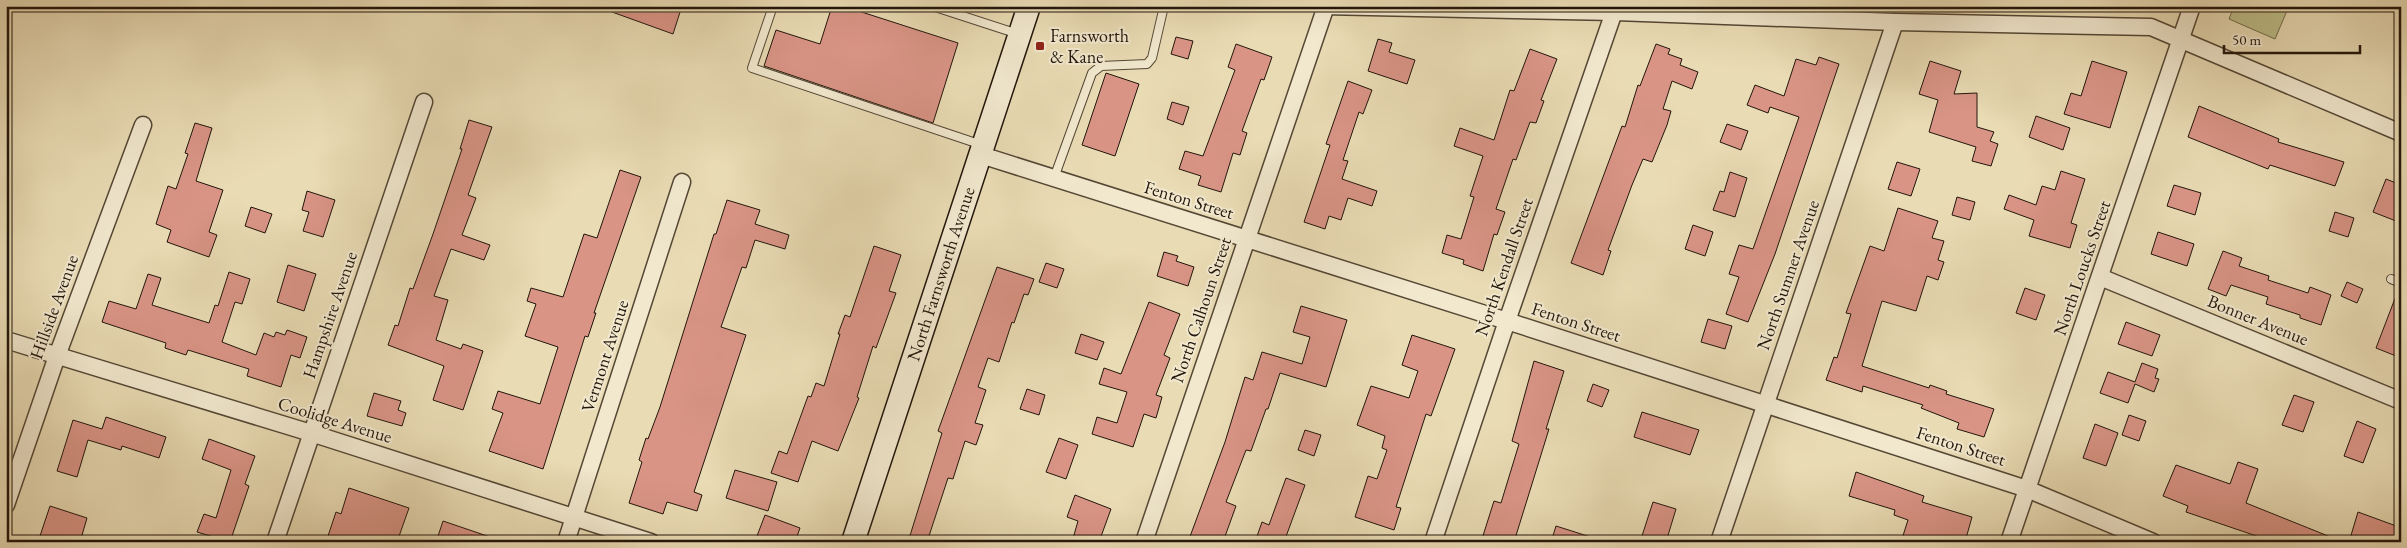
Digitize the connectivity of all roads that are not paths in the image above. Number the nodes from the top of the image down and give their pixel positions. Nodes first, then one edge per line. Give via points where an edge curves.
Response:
1 (773, 6) edge
2 (932, 6) edge
3 (1029, 6) edge
4 (1164, 6) edge
5 (1322, 6) edge
6 (1326, 6) edge
7 (2192, 6) edge
8 (1616, 9) edge
9 (1895, 22) junction
10 (1020, 34) junction
11 (2181, 39) junction
12 (424, 102) dead end
13 (143, 125) dead end
14 (2401, 133) edge
15 (982, 150) junction
16 (1054, 178) junction
17 (682, 182) dead end
18 (1246, 238) junction
19 (2100, 277) junction
20 (2391, 279) dead end
21 (2401, 283) edge
22 (1506, 321) junction
23 (6, 340) edge
24 (57, 356) junction
25 (2401, 401) edge
26 (1766, 404) junction
27 (311, 433) junction
28 (2027, 489) junction
29 (6, 505) edge
30 (575, 517) junction
31 (275, 542) edge
32 (566, 542) edge
33 (651, 542) edge
34 (853, 542) edge
35 (1144, 542) edge
36 (1433, 542) edge
37 (1719, 542) edge
38 (2009, 542) edge
39 (2153, 542) edge

1 - 15 lane via 752,68
2 - 10 lane
3 - 10 main road, North Farnsworth Avenue
4 - 16 lane via 1152,58 1147,64 1101,66 1092,73
5 - 6 street
6 - 8 street
6 - 18 street, North Calhoun Street
7 - 11 street, North Loucks Street
8 - 9 street
8 - 22 street, North Kendall Street
9 - 11 street via 2151,27
9 - 26 street, North Sumner Avenue
10 - 15 main road, North Farnsworth Avenue
11 - 14 street
11 - 19 street, North Loucks Street
12 - 27 street, Hampshire Avenue
13 - 24 street, Hillside Avenue
15 - 16 street, Fenton Street
15 - 34 main road, North Farnsworth Avenue
16 - 18 street, Fenton Street
17 - 30 street, Vermont Avenue
18 - 22 street, Fenton Street
18 - 35 street, North Calhoun Street
19 - 25 street, Bonner Avenue
19 - 28 street, North Loucks Street
20 - 21 lane
22 - 26 street, Fenton Street
22 - 36 street, North Kendall Street
23 - 24 street, Coolidge Avenue
24 - 27 street, Coolidge Avenue
24 - 29 street, Hillside Avenue
26 - 28 street, Fenton Street
26 - 37 street, North Sumner Avenue
27 - 30 street, Coolidge Avenue
27 - 31 street, Hampshire Avenue
28 - 38 street, North Loucks Street
28 - 39 street, Fenton Street
30 - 32 street, Vermont Avenue
30 - 33 street, Coolidge Avenue

